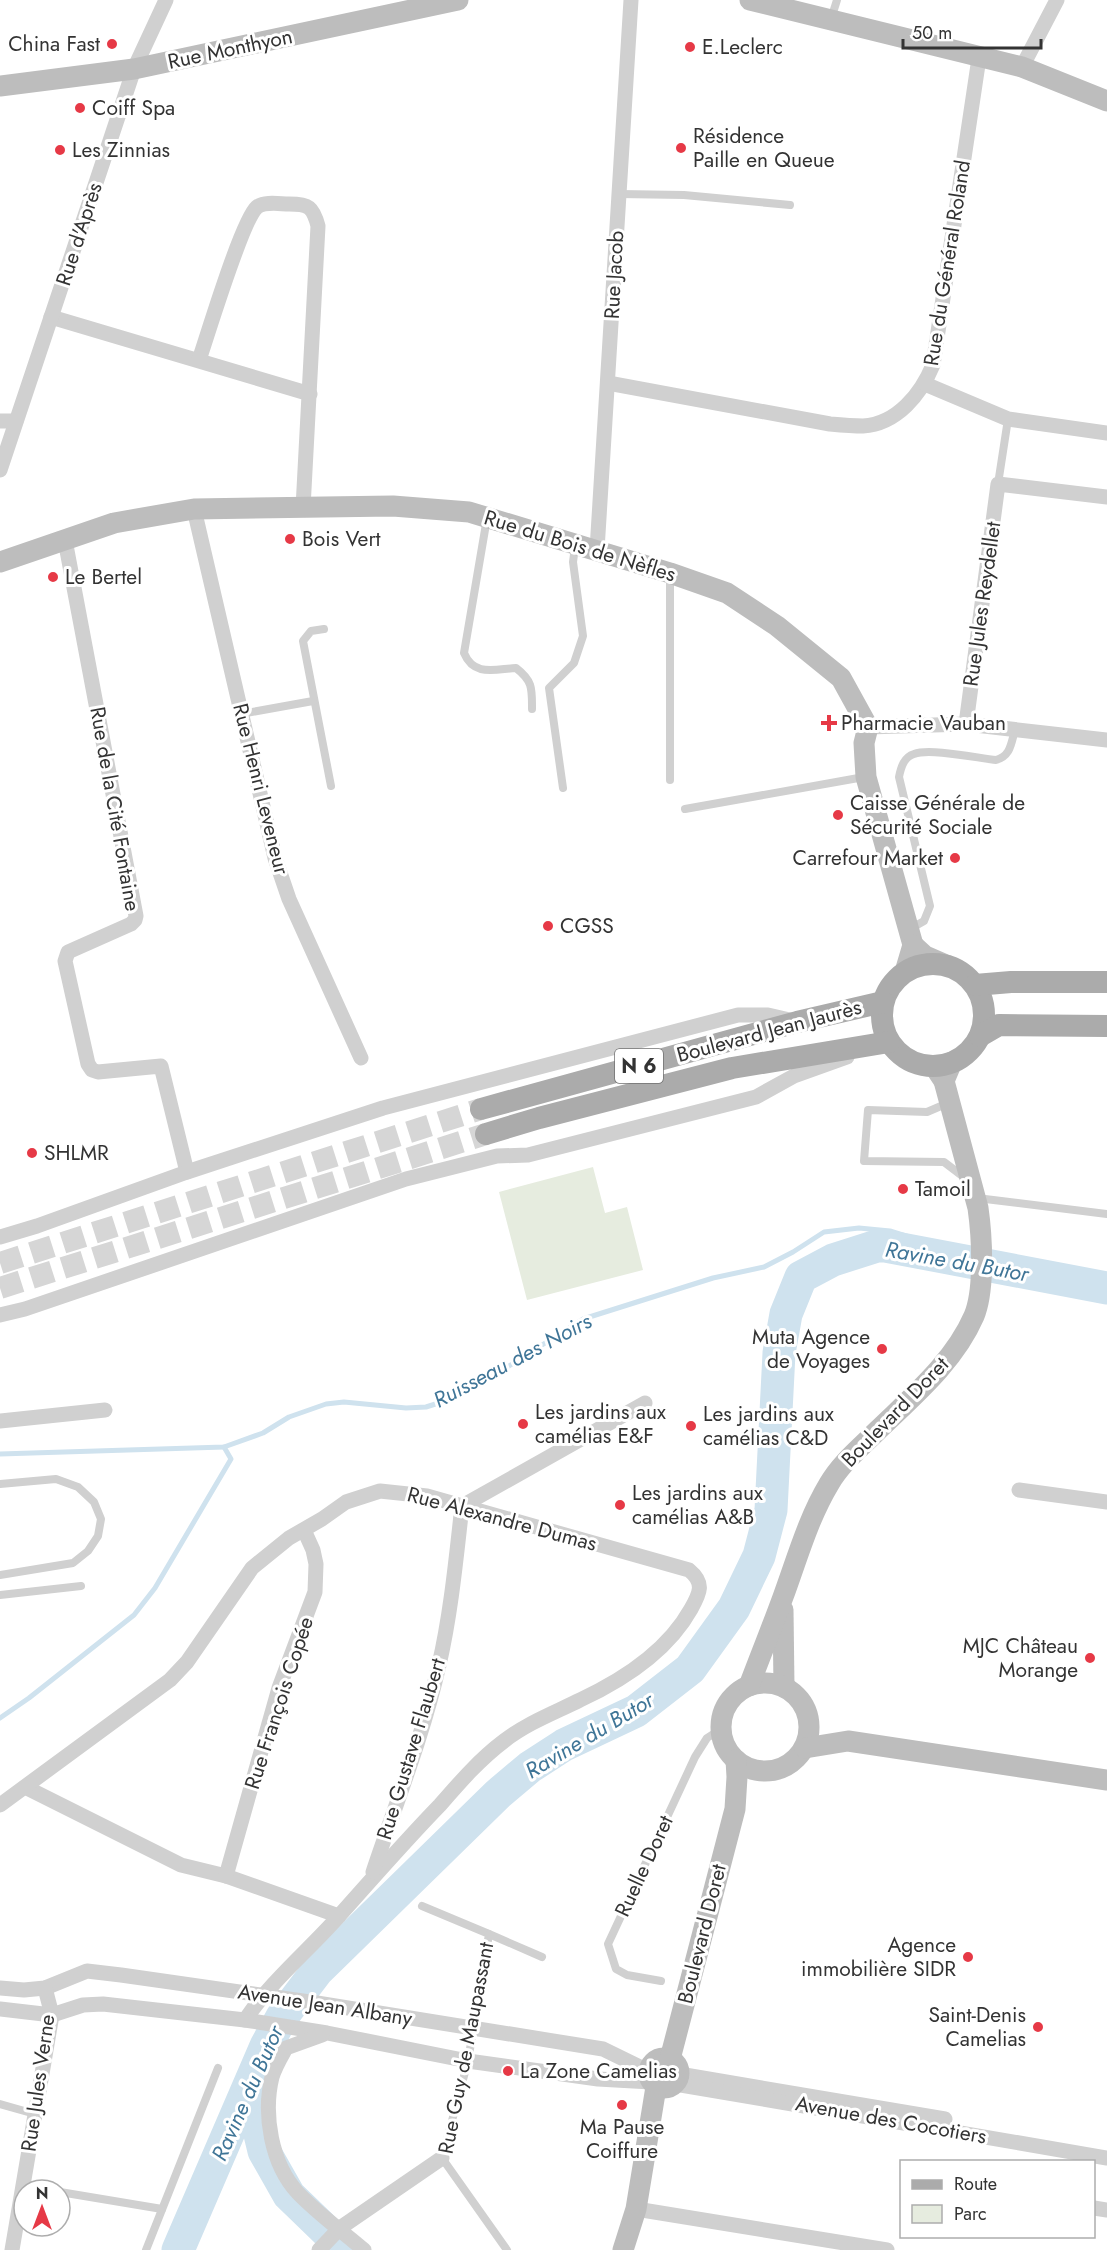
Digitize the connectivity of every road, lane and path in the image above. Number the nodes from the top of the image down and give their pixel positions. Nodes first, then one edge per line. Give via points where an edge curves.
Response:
1 (166, 0) edge
2 (458, 0) edge
3 (631, 0) edge
4 (750, 0) edge
5 (837, 0) edge
6 (1057, 0) edge
7 (831, 21) junction
8 (979, 58) junction
9 (1022, 67) junction
10 (134, 69) junction
11 (0, 86) edge
12 (1107, 101) edge
13 (619, 194) junction
14 (790, 205) dead end
15 (51, 317) junction
16 (199, 360) junction
17 (608, 383) junction
18 (925, 384) junction
19 (310, 394) junction
20 (1008, 419) junction
21 (0, 421) edge
22 (16, 421) junction
23 (1107, 433) edge
24 (0, 470) edge
25 (998, 484) junction
26 (1107, 497) edge
27 (303, 508) junction
28 (194, 509) junction
29 (487, 516) junction
30 (65, 540) junction
31 (575, 544) junction
32 (597, 550) junction
33 (3, 556) edge
34 (670, 573) junction
35 (324, 629) dead end
36 (313, 701) junction
37 (532, 709) dead end
38 (242, 714) junction
39 (966, 724) junction
40 (867, 727) junction
41 (1015, 730) junction
42 (1107, 740) edge
43 (866, 777) junction
44 (670, 780) dead end
45 (331, 786) dead end
46 (563, 788) dead end
47 (685, 809) dead end
48 (911, 938) junction
49 (948, 966) junction
50 (905, 972) junction
51 (1107, 982) edge
52 (975, 986) junction
53 (883, 1002) junction
54 (797, 1022) junction
55 (1107, 1026) edge
56 (980, 1036) junction
57 (889, 1042) junction
58 (360, 1058) dead end
59 (943, 1070) junction
60 (950, 1102) junction
61 (481, 1109) tunnel mouth
62 (486, 1134) tunnel mouth
63 (187, 1172) junction
64 (974, 1191) junction
65 (1107, 1214) edge
66 (0, 1237) edge
67 (0, 1315) edge
68 (645, 1403) dead end
69 (105, 1410) dead end
70 (0, 1420) edge
71 (0, 1484) edge
72 (1019, 1490) dead end
73 (1107, 1502) edge
74 (462, 1506) junction
75 (304, 1530) junction
76 (689, 1570) joint
77 (0, 1575) edge
78 (81, 1586) dead end
79 (0, 1595) edge
80 (783, 1598) junction
81 (749, 1686) junction
82 (784, 1687) junction
83 (809, 1719) junction
84 (721, 1729) junction
85 (848, 1741) junction
86 (805, 1748) junction
87 (736, 1760) junction
88 (765, 1772) junction
89 (1107, 1779) edge
90 (25, 1787) junction
91 (0, 1805) edge
92 (735, 1809) junction
93 (226, 1876) junction
94 (371, 1878) junction
95 (422, 1906) dead end
96 (339, 1916) junction
97 (489, 1934) junction
98 (542, 1957) dead end
99 (661, 1981) dead end
100 (0, 1988) edge
101 (45, 1988) junction
102 (268, 1996) junction
103 (0, 2009) edge
104 (52, 2015) junction
105 (250, 2021) junction
106 (473, 2029) junction
107 (327, 2033) junction
108 (468, 2061) junction
109 (218, 2068) dead end
110 (663, 2076) junction
111 (0, 2104) edge
112 (35, 2114) junction
113 (1107, 2148) edge
114 (442, 2158) junction
115 (1107, 2158) edge
116 (24, 2178) edge
117 (72, 2194) edge
118 (162, 2209) junction
119 (636, 2209) junction
120 (337, 2231) junction
121 (146, 2250) edge
122 (319, 2250) edge
123 (364, 2250) edge
124 (507, 2250) edge
125 (623, 2250) edge
126 (887, 2250) edge

1 - 10 street, Rue d'Après
2 - 10 street, Rue Monthyon
3 - 13 street, Rue Jacob
4 - 7 street via 791,14
5 - 7 lane
6 - 9 street
7 - 8 street
8 - 9 street
8 - 18 street, Rue du Général Roland via 933,365
9 - 12 street
10 - 11 street, Rue Monthyon
10 - 15 street, Rue d'Après
13 - 14 lane via 684,195
13 - 17 street, Rue Jacob
15 - 16 street
15 - 22 street, Rue d'Après
16 - 19 street
16 - 19 street via 243,232 257,207 304,204 314,212 318,226
17 - 18 street, Rue du Général Roland via 830,424 865,426 889,418 908,405
17 - 32 street, Rue Jacob
18 - 20 street
19 - 27 street
20 - 23 street
20 - 25 lane, Rue Jules Reydellet
21 - 22 street
22 - 24 street, Rue d'Après
25 - 26 street
25 - 39 street, Rue Jules Reydellet
27 - 28 street, Rue du Bois de Nèfles
27 - 29 street, Rue du Bois de Nèfles via 431,508
28 - 30 street, Rue du Bois de Nèfles via 114,523
28 - 38 street, Rue Henri Leveneur
29 - 31 street, Rue du Bois de Nèfles
29 - 37 lane via 464,653 477,668 516,668 527,676 532,688
30 - 33 street, Rue du Bois de Nèfles
30 - 63 street, Rue de la Cité Fontaine via 136,915 131,924 68,952 65,961 88,1064 98,1072 161,1066
31 - 32 street, Rue du Bois de Nèfles
31 - 46 lane via 573,562 583,636 574,663 549,688
32 - 34 street, Rue du Bois de Nèfles
34 - 40 street, Rue du Bois de Nèfles via 727,593 777,626 841,678
34 - 44 lane
35 - 36 lane via 311,631 303,641
36 - 38 lane
36 - 45 lane
38 - 58 street, Rue Henri Leveneur via 275,858 289,899
39 - 40 street
39 - 41 street
40 - 43 street
41 - 42 street
41 - 48 lane via 1003,759 927,752 905,759 901,767 899,777 930,906
43 - 47 lane
43 - 48 street
48 - 49 street via 925,956
48 - 50 street
49 - 50 main road via 920,966
49 - 52 main road via 964,974
50 - 53 main road, Boulevard Jean Jaurès via 890,987
51 - 52 main road
52 - 56 main road via 984,1008
53 - 54 main road, Boulevard Jean Jaurès / N 6
53 - 57 main road, Boulevard Jean Jaurès via 882,1026
54 - 61 main road, Boulevard Jean Jaurès / N 6
54 - 63 street via 768,1015 738,1015 383,1108
55 - 56 main road via 999,1025
56 - 59 main road via 971,1049
57 - 59 main road via 914,1063
57 - 62 main road, Boulevard Jean Jaurès / N 6 via 732,1068
57 - 67 street via 794,1076 756,1097 528,1155 497,1156 406,1179
59 - 60 street, Boulevard Doret
60 - 64 street, Boulevard Doret
60 - 64 lane via 927,1112 867,1110 864,1161 944,1162
63 - 66 street
64 - 65 lane
64 - 80 street, Boulevard Doret via 981,1229 980,1296 974,1316 936,1373 849,1458 830,1482 810,1521
68 - 74 street
69 - 70 street
71 - 77 lane via 56,1479 78,1487 94,1502 101,1519 98,1536 73,1563
72 - 73 street
74 - 75 street, Rue Alexandre Dumas via 427,1496 380,1491 346,1502
74 - 76 street, Rue Alexandre Dumas
74 - 94 street, Rue Gustave Flaubert via 439,1665
75 - 90 street, Rue Alexandre Dumas via 252,1568 187,1662 170,1680
75 - 93 street, Rue François Copée via 314,1550 315,1592 279,1688
76 - 94 street, Rue Gustave Flaubert via 700,1586 696,1600 659,1650 625,1676 505,1740 479,1762
78 - 79 lane
80 - 81 street, Boulevard Doret
80 - 82 street, Boulevard Doret
81 - 82 street via 760,1683
81 - 84 street via 728,1703
82 - 83 street via 804,1706
83 - 85 street
83 - 86 street
84 - 87 street via 728,1751
84 - 99 lane, Ruelle Doret via 707,1738 695,1757 608,1944 616,1969
85 - 86 street
85 - 89 street
86 - 88 street via 788,1765
87 - 88 street
87 - 92 street, Boulevard Doret
88 - 92 street, Boulevard Doret
90 - 91 street, Rue Alexandre Dumas
90 - 93 street via 181,1865
92 - 110 street, Boulevard Doret
93 - 96 street
94 - 96 street, Rue Gustave Flaubert
95 - 97 lane, Rue Guy de Maupassant
96 - 102 street, Rue Gustave Flaubert
97 - 98 lane
97 - 106 lane, Rue Guy de Maupassant
100 - 101 street, Avenue Jean Albany
101 - 102 street, Avenue Jean Albany via 87,1971
101 - 104 street, Rue Jules Verne
102 - 105 street, Rue Gustave Flaubert
102 - 106 street, Avenue Jean Albany
103 - 104 street, Avenue Jean Albany
104 - 105 street, Avenue Jean Albany via 83,2005 104,2004
104 - 112 street, Rue Jules Verne
105 - 107 street, Avenue Jean Albany
106 - 108 lane, Rue Guy de Maupassant
106 - 110 street, Avenue Jean Albany via 603,2049
107 - 108 street, Avenue Jean Albany
107 - 120 street via 286,2048 272,2075 268,2102 281,2169 298,2193
108 - 110 street, Avenue Jean Albany via 598,2079
108 - 114 lane, Rue Guy de Maupassant
109 - 118 lane
110 - 113 street, Avenue des Cocotiers
110 - 115 street, Avenue des Cocotiers
110 - 119 street, Boulevard Doret
111 - 112 lane
112 - 116 street, Rue Jules Verne
114 - 120 street
114 - 124 lane, Rue Guy de Maupassant
117 - 118 lane
118 - 121 lane
119 - 125 street, Boulevard Doret
119 - 126 street
120 - 122 street
120 - 123 street

